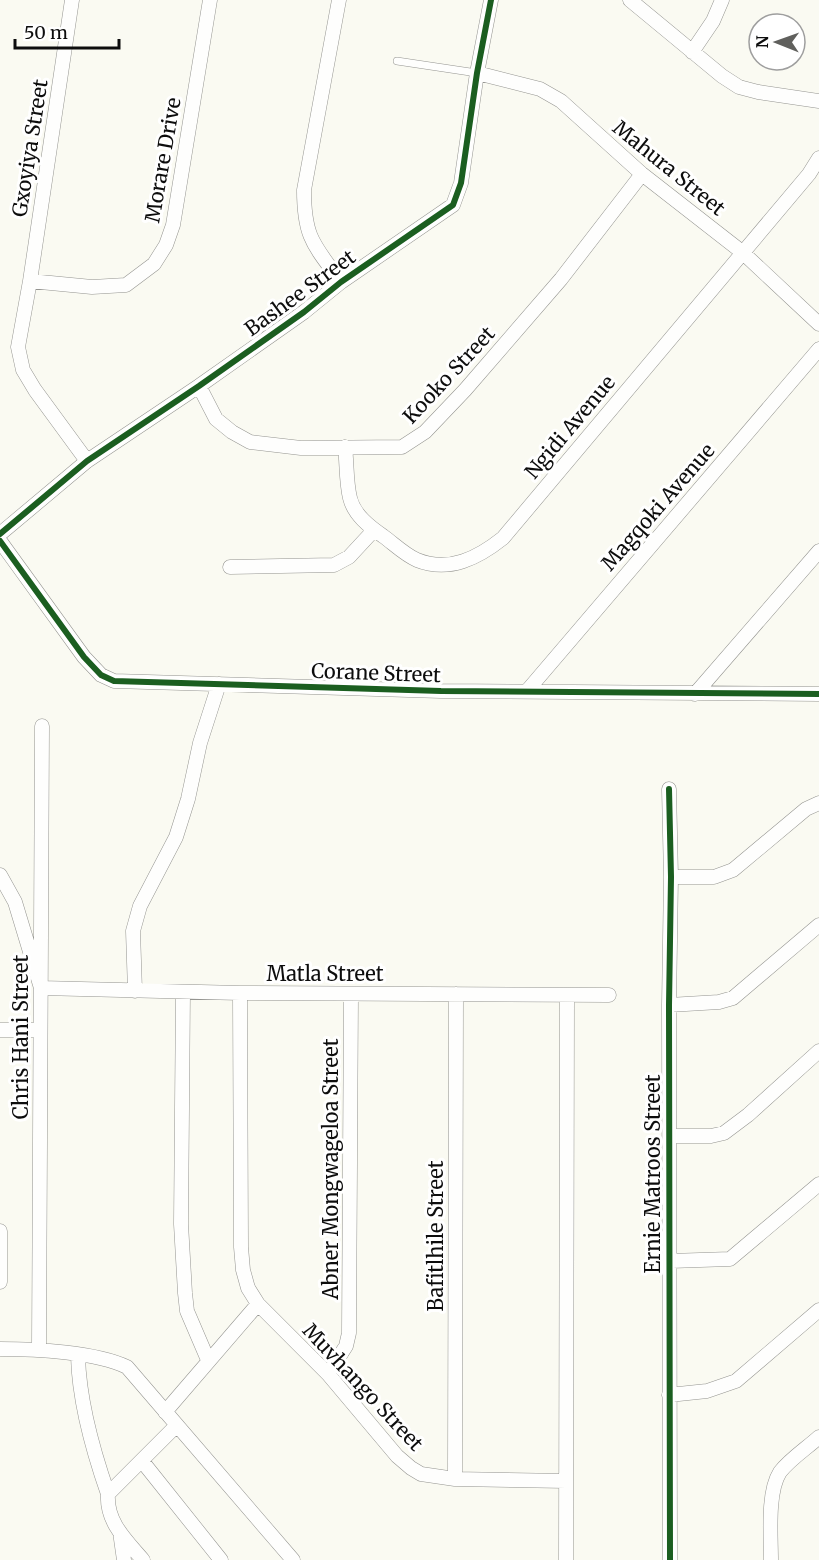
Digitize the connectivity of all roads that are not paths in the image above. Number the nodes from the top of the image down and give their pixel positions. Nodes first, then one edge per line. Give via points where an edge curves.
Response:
1 (72, 0) edge
2 (210, 0) edge
3 (339, 0) edge
4 (491, 0) edge
5 (630, 0) edge
6 (722, 0) edge
7 (692, 52) junction
8 (397, 60) dead end
9 (477, 73) junction
10 (819, 101) edge
11 (819, 158) edge
12 (642, 174) junction
13 (742, 252) junction
14 (30, 281) junction
15 (341, 282) junction
16 (819, 324) edge
17 (819, 349) edge
18 (199, 386) junction
19 (345, 447) junction
20 (87, 461) junction
21 (374, 530) junction
22 (0, 534) edge
23 (0, 541) edge
24 (819, 551) edge
25 (230, 567) dead end
26 (219, 684) junction
27 (527, 691) junction
28 (695, 694) junction
29 (819, 694) edge
30 (42, 726) dead end
31 (669, 789) dead end
32 (819, 803) edge
33 (0, 875) edge
34 (671, 878) junction
35 (0, 902) edge
36 (15, 902) junction
37 (819, 925) edge
38 (41, 988) junction
39 (135, 991) junction
40 (183, 992) junction
41 (240, 993) junction
42 (351, 994) junction
43 (456, 994) junction
44 (567, 995) junction
45 (609, 995) dead end
46 (669, 1005) junction
47 (0, 1030) edge
48 (40, 1030) junction
49 (819, 1051) edge
50 (670, 1136) junction
51 (819, 1184) edge
52 (0, 1230) edge
53 (670, 1261) junction
54 (0, 1282) edge
55 (258, 1304) junction
56 (819, 1310) edge
57 (0, 1349) edge
58 (39, 1349) junction
59 (78, 1356) junction
60 (208, 1360) junction
61 (328, 1374) junction
62 (669, 1395) junction
63 (165, 1412) junction
64 (176, 1426) junction
65 (819, 1437) edge
66 (142, 1461) junction
67 (455, 1479) junction
68 (566, 1481) junction
69 (108, 1494) junction
70 (120, 1532) junction
71 (124, 1560) edge
72 (143, 1560) edge
73 (221, 1560) edge
74 (293, 1560) edge
75 (566, 1560) edge
76 (670, 1560) edge
77 (771, 1560) edge

1 - 14 street, Gxoyiya Street
2 - 14 street, Morare Drive via 166,246 154,264 126,285 92,287
3 - 15 street via 304,202 312,242
4 - 9 street, Bashee Street
5 - 7 street
6 - 7 street
7 - 10 street via 739,87
8 - 9 lane
9 - 12 street, Mahura Street via 550,94
9 - 15 street, Bashee Street via 461,183 453,205
11 - 13 street, Ngidi Avenue
12 - 13 street, Mahura Street
12 - 19 street, Kooko Street via 561,279 425,432 402,447
13 - 16 street, Mahura Street
13 - 21 street, Ngidi Avenue via 487,551 472,559 437,565 416,560
14 - 20 street, Gxoyiya Street via 18,347 23,370
15 - 18 street, Bashee Street
17 - 27 street, Magqoki Avenue
18 - 19 street, Kooko Street via 216,419 250,442 301,448
18 - 20 street, Bashee Street
19 - 21 street, Ngidi Avenue via 350,499 360,517
20 - 22 street, Bashee Street
21 - 25 street via 350,557 334,565
23 - 26 street, Corane Street via 84,657 102,675 114,681
24 - 28 street
26 - 27 street, Corane Street
26 - 39 street via 176,837 140,906 133,931
27 - 28 street, Corane Street
28 - 29 street, Corane Street
30 - 38 street, Chris Hani Street
31 - 34 street, Ernie Matroos Street
32 - 34 street via 806,809 733,870 714,877
33 - 36 street
34 - 46 street, Ernie Matroos Street
35 - 36 street
36 - 38 street
37 - 46 street via 733,998
38 - 39 street, Matla Street
38 - 48 street, Chris Hani Street
39 - 40 street, Matla Street
40 - 41 street, Matla Street
40 - 60 street via 185,1293 187,1311
41 - 42 street, Matla Street
41 - 55 street, Muvhango Street via 241,1247 248,1288
42 - 43 street, Matla Street
42 - 61 street, Abner Mongwageloa Street via 350,1333
43 - 44 street, Matla Street
43 - 67 street, Bafitlhile Street
44 - 45 street, Matla Street
44 - 68 street
46 - 50 street, Ernie Matroos Street
47 - 48 street
48 - 58 street, Chris Hani Street
49 - 50 street via 724,1133
50 - 53 street, Ernie Matroos Street
51 - 53 street via 730,1259
52 - 54 street
53 - 62 street, Ernie Matroos Street
55 - 60 street
55 - 61 street, Muvhango Street
56 - 62 street via 736,1381 707,1391
57 - 58 street
58 - 59 street
59 - 63 street via 115,1361 127,1367
59 - 69 street via 85,1413
60 - 63 street
61 - 67 street, Muvhango Street via 411,1468 420,1474
62 - 76 street, Ernie Matroos Street
63 - 64 street
64 - 66 street
64 - 74 street
65 - 77 street via 780,1472 772,1508
66 - 69 street
66 - 73 street
67 - 68 street, Muvhango Street
68 - 75 street
69 - 70 street via 111,1520
70 - 71 street
70 - 72 street

